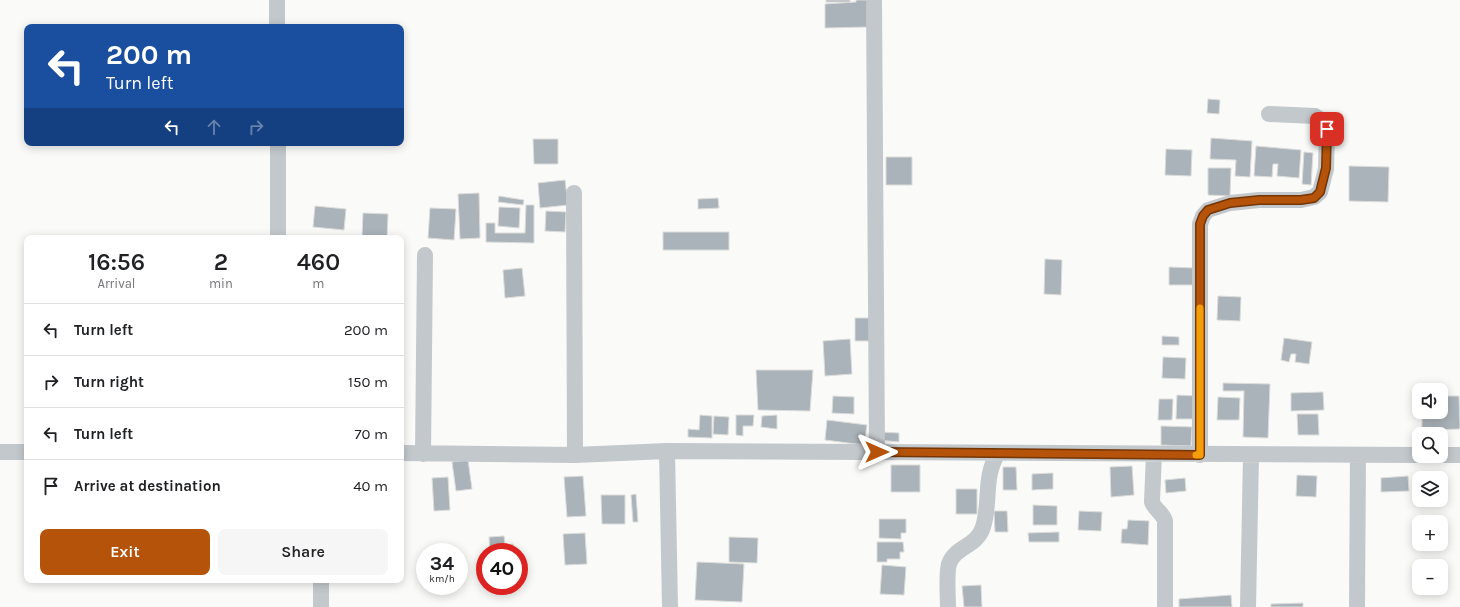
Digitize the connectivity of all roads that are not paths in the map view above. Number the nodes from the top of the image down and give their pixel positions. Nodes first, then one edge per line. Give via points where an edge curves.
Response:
1 (277, 0) edge
2 (874, 0) edge
3 (277, 24) edge
4 (1269, 114) dead end
5 (278, 146) edge
6 (574, 193) dead end
7 (278, 235) edge
8 (425, 255) dead end
9 (667, 451) junction
10 (0, 452) edge
11 (24, 452) edge
12 (877, 452) junction
13 (404, 453) edge
14 (998, 453) junction
15 (423, 454) junction
16 (1154, 454) junction
17 (575, 455) junction
18 (1200, 455) junction
19 (1251, 455) junction
20 (1358, 455) junction
21 (1412, 455) edge
22 (1448, 455) edge
23 (1460, 455) edge
24 (321, 583) edge
25 (321, 607) edge
26 (670, 607) edge
27 (948, 607) edge
28 (1165, 607) edge
29 (1248, 607) edge
30 (1356, 607) edge

1 - 3 street
2 - 12 street
4 - 18 street via 1315,116 1323,121 1327,129 1326,168 1320,192 1314,198 1230,203 1208,210 1203,216 1200,224
5 - 7 street
6 - 17 street
8 - 15 street
9 - 12 street
9 - 17 street
9 - 26 street
10 - 11 street
12 - 14 street
13 - 15 street
14 - 16 street
14 - 27 street via 989,475 982,532 974,542 954,556 948,566
15 - 17 street
16 - 18 street
16 - 28 street via 1152,502 1165,522
18 - 19 street
19 - 20 street
19 - 29 street
20 - 21 street
20 - 30 street
22 - 23 street
24 - 25 street

